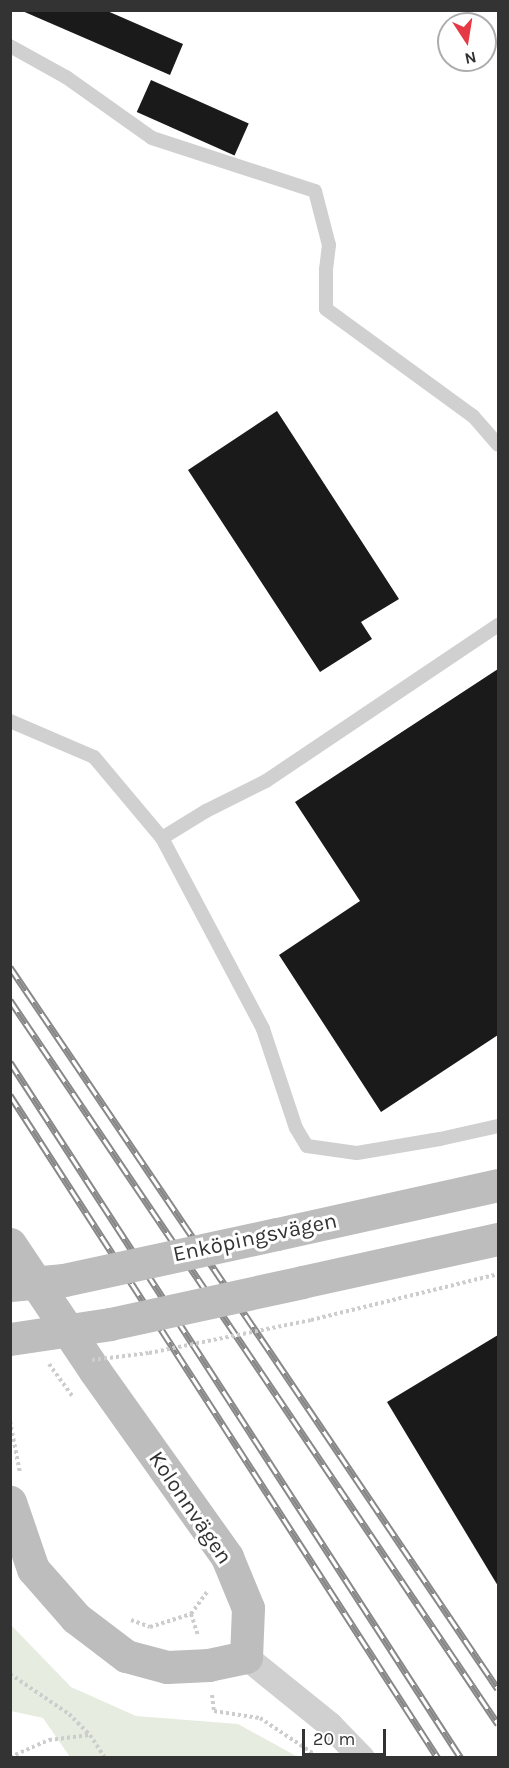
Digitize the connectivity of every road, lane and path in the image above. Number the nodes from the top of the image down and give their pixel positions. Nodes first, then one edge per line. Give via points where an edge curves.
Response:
1 (10, 46) edge
2 (498, 445) edge
3 (498, 625) edge
4 (10, 721) edge
5 (162, 838) junction
6 (498, 1126) edge
7 (498, 1185) edge
8 (498, 1239) edge
9 (10, 1244) edge
10 (498, 1274) edge
11 (10, 1285) edge
12 (10, 1339) edge
13 (80, 1362) dead end
14 (57, 1364) dead end
15 (46, 1366) dead end
16 (10, 1421) edge
17 (16, 1490) edge
18 (190, 1614) dead end
19 (129, 1619) dead end
20 (246, 1657) junction
21 (10, 1674) edge
22 (214, 1711) dead end
23 (90, 1735) junction
24 (10, 1757) edge
25 (105, 1758) edge
26 (320, 1758) edge
27 (362, 1758) edge

1 - 2 lane via 66,77 152,138 315,191 329,245 326,309 473,416
3 - 5 lane via 266,781
4 - 5 lane via 94,757
5 - 6 lane via 263,1029 296,1128 307,1146 357,1153
7 - 11 main road, Enköpingsvägen, bridge via 64,1280
8 - 12 main road, bridge via 110,1324
9 - 20 main road, Kolonnvägen via 94,1371 227,1557 248,1608
10 - 13 path, bridge via 311,1320 149,1353
14 - 15 path
16 - 17 path
17 - 20 main road via 33,1569 76,1618 126,1656 166,1667 209,1665
18 - 19 path via 150,1627
20 - 27 street via 330,1725
21 - 23 path via 69,1714
22 - 26 path via 260,1719
23 - 24 path via 49,1740
23 - 25 path

